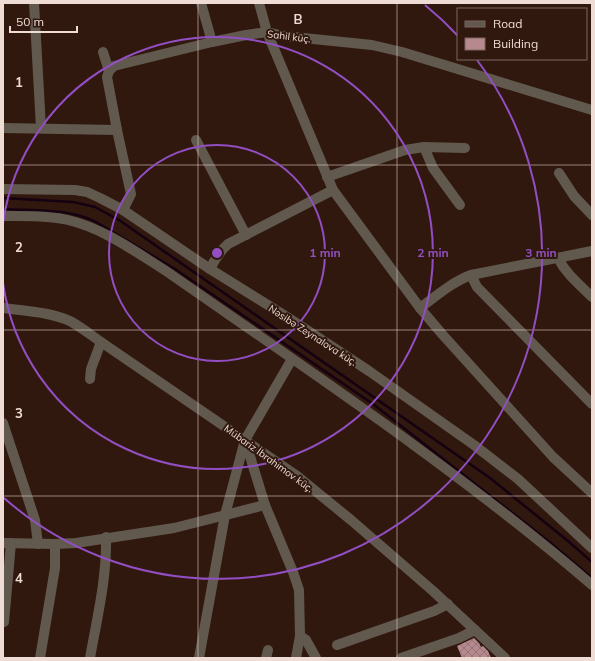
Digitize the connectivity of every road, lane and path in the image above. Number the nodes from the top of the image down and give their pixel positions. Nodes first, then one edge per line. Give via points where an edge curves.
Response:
1 (34, 3) edge
2 (201, 3) edge
3 (259, 3) edge
4 (267, 32) junction
5 (212, 42) junction
6 (103, 52) dead end
7 (109, 71) junction
8 (592, 110) edge
9 (3, 128) edge
10 (41, 128) junction
11 (118, 130) junction
12 (196, 140) dead end
13 (424, 147) junction
14 (465, 148) dead end
15 (559, 173) dead end
16 (327, 177) junction
17 (3, 189) edge
18 (333, 190) junction
19 (460, 205) dead end
20 (122, 210) junction
21 (592, 215) edge
22 (3, 216) edge
23 (246, 235) junction
24 (592, 250) edge
25 (558, 258) junction
26 (210, 269) junction
27 (471, 275) junction
28 (592, 296) edge
29 (3, 308) edge
30 (420, 308) junction
31 (101, 342) junction
32 (292, 359) junction
33 (90, 379) dead end
34 (592, 404) edge
35 (3, 423) edge
36 (245, 440) junction
37 (590, 486) edge
38 (265, 505) junction
39 (225, 515) junction
40 (106, 537) junction
41 (7, 543) edge
42 (38, 544) junction
43 (55, 544) junction
44 (592, 548) edge
45 (592, 585) edge
46 (448, 604) junction
47 (4, 622) edge
48 (475, 630) junction
49 (300, 636) junction
50 (337, 645) dead end
51 (40, 658) edge
52 (90, 658) edge
53 (199, 658) edge
54 (296, 658) edge
55 (316, 658) edge
56 (401, 658) edge
57 (505, 658) edge

1 - 10 street
2 - 5 street
3 - 4 street
4 - 5 street, Sahil küç.
4 - 8 street, Sahil küç. via 396,50
4 - 16 street
5 - 7 street, Sahil küç. via 114,66
6 - 7 street
7 - 11 street via 107,78
9 - 10 street
10 - 11 street
11 - 20 street via 131,194
12 - 23 street
13 - 14 street
13 - 16 street via 405,150
13 - 19 street via 433,168
15 - 21 street via 574,196
16 - 18 street
17 - 20 street, Nəsibə Zeynalova küç. via 75,190 86,192
18 - 23 street
18 - 30 street
20 - 26 street, Nəsibə Zeynalova küç.
22 - 32 street via 67,219 87,226 123,244 166,271
23 - 26 street via 221,250
24 - 25 street
25 - 27 street
25 - 28 street via 569,274
26 - 44 street, Nəsibə Zeynalova küç. via 370,371 474,445 518,479
27 - 30 street
27 - 34 street via 477,287
29 - 31 street, Mübariz İbrahimov küç. via 55,316 81,327
30 - 37 street via 553,457
31 - 33 street
31 - 36 street, Mübariz İbrahimov küç.
32 - 36 street
32 - 45 street via 424,452
35 - 42 street via 35,520
36 - 38 street
36 - 39 street
36 - 46 street, Mübariz İbrahimov küç. via 297,476
38 - 39 street
38 - 49 street via 299,590
39 - 40 street via 174,528
39 - 53 street
40 - 43 street
40 - 52 street via 105,571
41 - 42 street
41 - 47 street
42 - 43 street
43 - 51 street via 55,568
46 - 48 street, Mübariz İbrahimov küç.
46 - 50 street via 434,612
48 - 56 street
48 - 57 street, Mübariz İbrahimov küç.
49 - 54 street
49 - 55 street via 306,640

